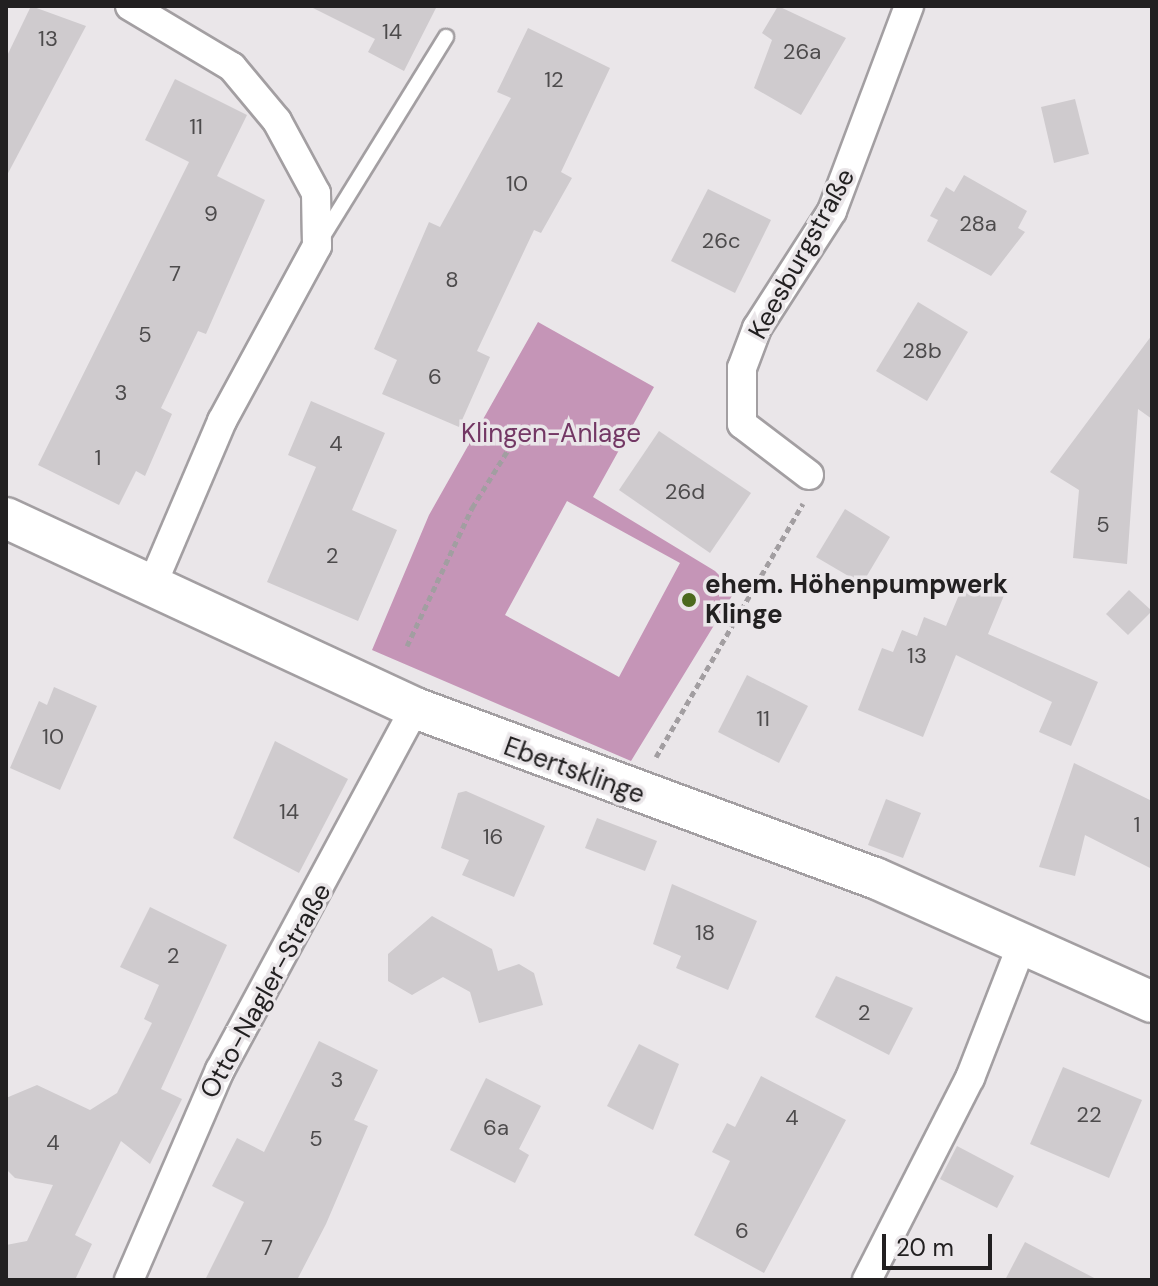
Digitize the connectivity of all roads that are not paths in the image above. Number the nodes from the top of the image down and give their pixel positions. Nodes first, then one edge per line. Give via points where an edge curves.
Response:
1 (130, 6) edge
2 (909, 6) edge
3 (446, 37) dead end
4 (317, 246) junction
5 (809, 475) road end
6 (6, 518) edge
7 (153, 583) junction
8 (415, 708) junction
9 (1023, 942) junction
10 (1152, 1002) edge
11 (129, 1280) edge
12 (867, 1280) edge

1 - 4 street via 232,67 277,121 316,193
2 - 5 street, Keesburgstraße via 832,211 757,328 742,368 742,424
3 - 4 lane
4 - 7 street via 222,421
6 - 7 street, Ebertsklinge
7 - 8 street, Ebertsklinge
8 - 9 street, Ebertsklinge via 639,796 796,848
8 - 11 street, Otto-Nagler-Straße via 220,1070
9 - 10 street, Ebertsklinge
9 - 12 street via 970,1078

